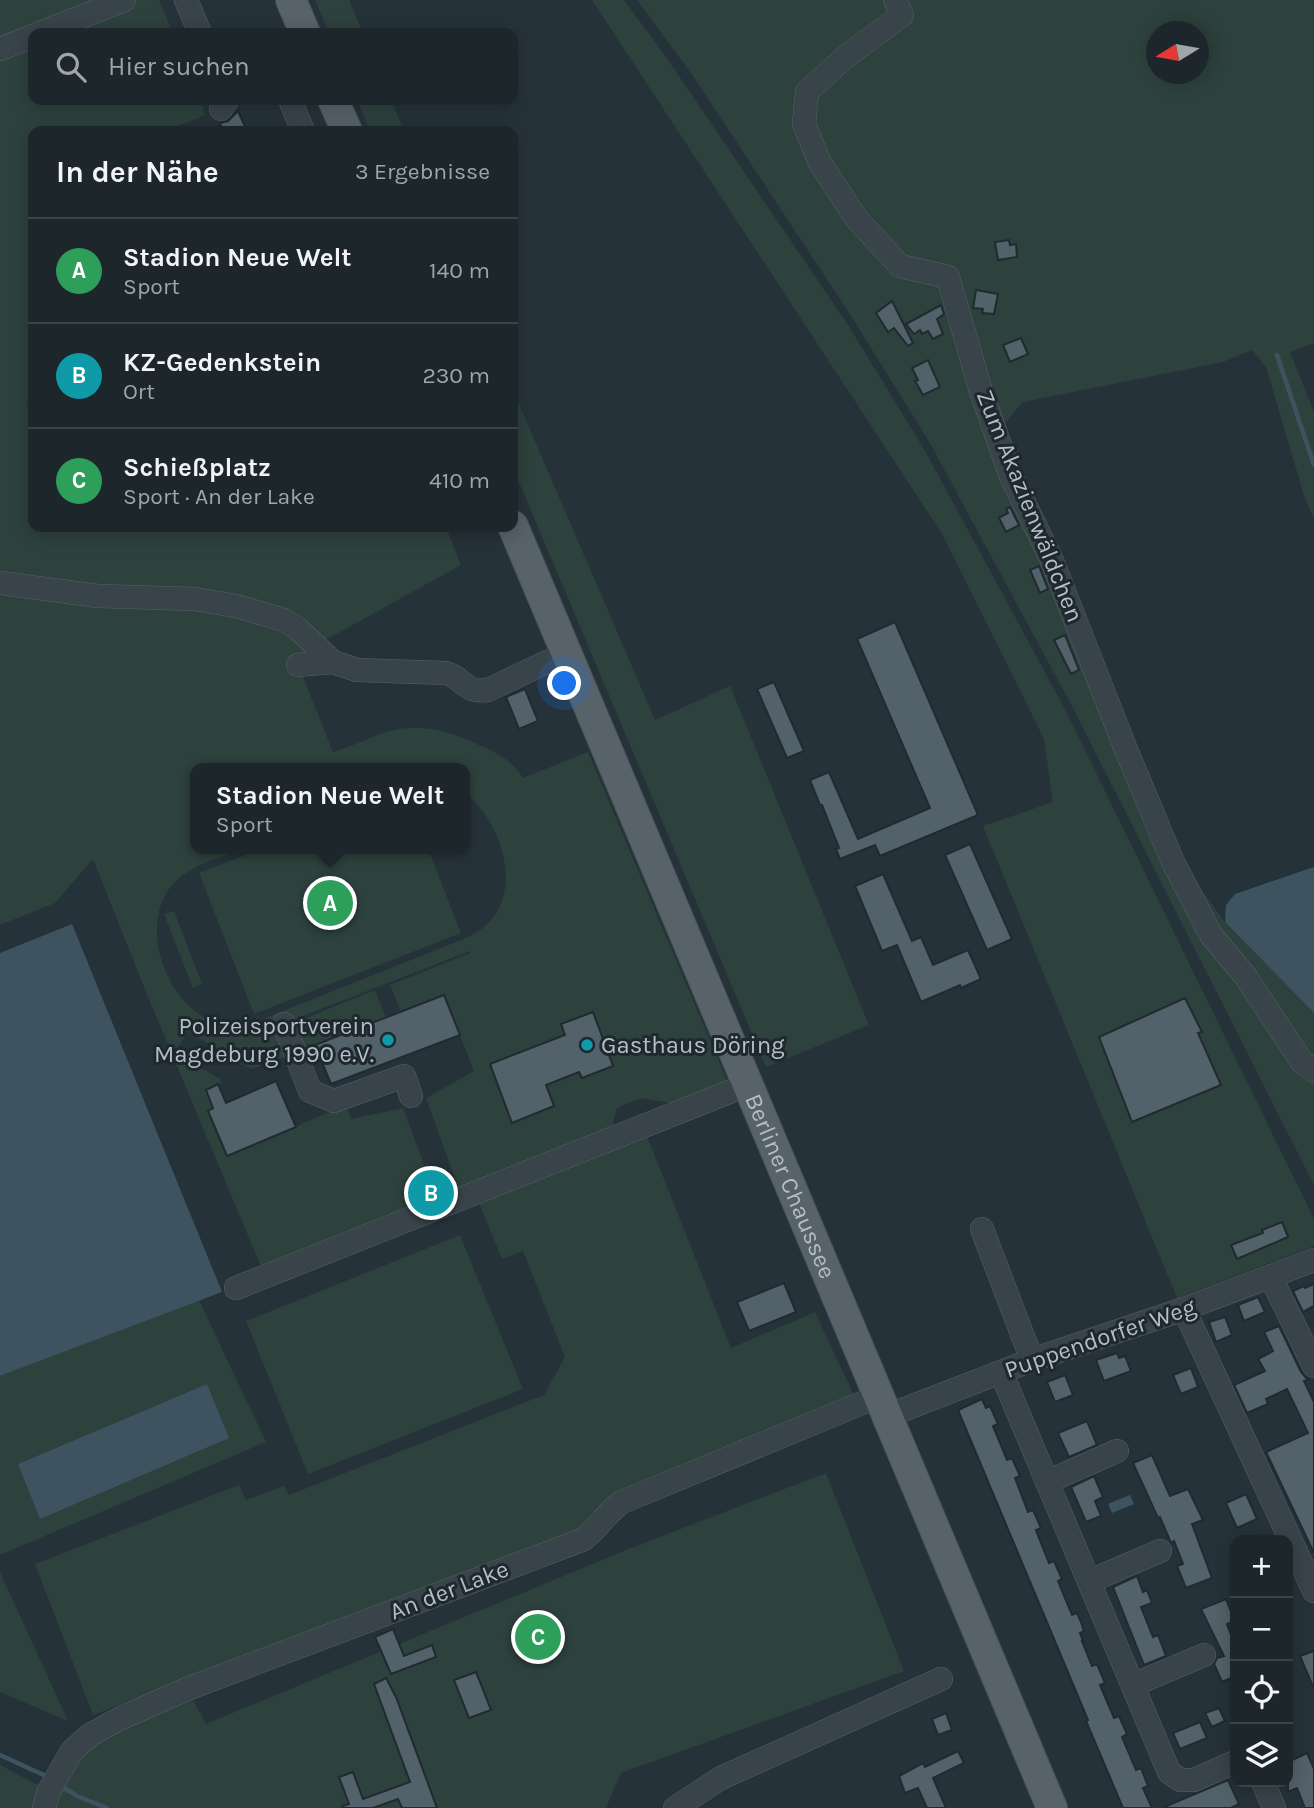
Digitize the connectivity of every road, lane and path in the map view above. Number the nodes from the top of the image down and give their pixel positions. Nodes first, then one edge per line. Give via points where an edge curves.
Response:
1 (124, 0) edge
2 (186, 0) edge
3 (291, 0) edge
4 (895, 0) edge
5 (53, 28) edge
6 (198, 28) edge
7 (303, 28) edge
8 (28, 38) edge
9 (0, 49) edge
10 (292, 105) edge
11 (335, 105) edge
12 (301, 126) edge
13 (344, 126) edge
14 (516, 532) edge
15 (0, 583) edge
16 (566, 653) junction
17 (334, 662) junction
18 (298, 665) dead end
19 (284, 1024) dead end
20 (1314, 1071) edge
21 (747, 1085) junction
22 (411, 1096) dead end
23 (982, 1230) dead end
24 (1314, 1260) edge
25 (1272, 1277) junction
26 (236, 1288) dead end
27 (1184, 1309) junction
28 (1032, 1360) junction
29 (1314, 1366) edge
30 (1001, 1372) junction
31 (883, 1406) junction
32 (1117, 1451) dead end
33 (1047, 1482) junction
34 (1160, 1551) dead end
35 (1090, 1581) junction
36 (1314, 1591) edge
37 (1204, 1655) dead end
38 (941, 1679) dead end
39 (1133, 1685) junction
40 (1230, 1764) edge
41 (1265, 1787) edge
42 (46, 1800) edge
43 (675, 1808) edge
44 (1052, 1808) edge
45 (1274, 1808) edge

1 - 5 street
2 - 6 street
3 - 7 main road
4 - 20 street, Zum Akazienwäldchen via 902,15 807,92 804,124 820,163 856,218 900,266 948,277 1010,474 1051,558 1173,862 1211,935 1246,977 1302,1062
8 - 9 street
10 - 12 street
11 - 13 main road
14 - 16 main road, Berliner Chaussee
15 - 17 street via 236,606 284,620
16 - 17 street via 488,690 470,689 451,674 356,670
16 - 21 main road, Berliner Chaussee
17 - 18 street
19 - 22 street via 310,1091 334,1101 404,1076
21 - 26 street
21 - 31 main road, Berliner Chaussee
23 - 28 street
24 - 25 street, Puppendorfer Weg
25 - 27 street, Puppendorfer Weg
25 - 29 street
27 - 28 street, Puppendorfer Weg
27 - 36 street
28 - 30 street, Puppendorfer Weg
30 - 31 street, Puppendorfer Weg
30 - 33 street
31 - 42 street, An der Lake via 622,1502 583,1540 187,1689 119,1719 72,1751
31 - 44 main road, Berliner Chaussee
32 - 33 street
33 - 35 street
34 - 35 street
35 - 39 street
37 - 39 street
38 - 43 street via 721,1778
39 - 40 street via 1169,1772 1180,1780 1194,1780
41 - 45 street

